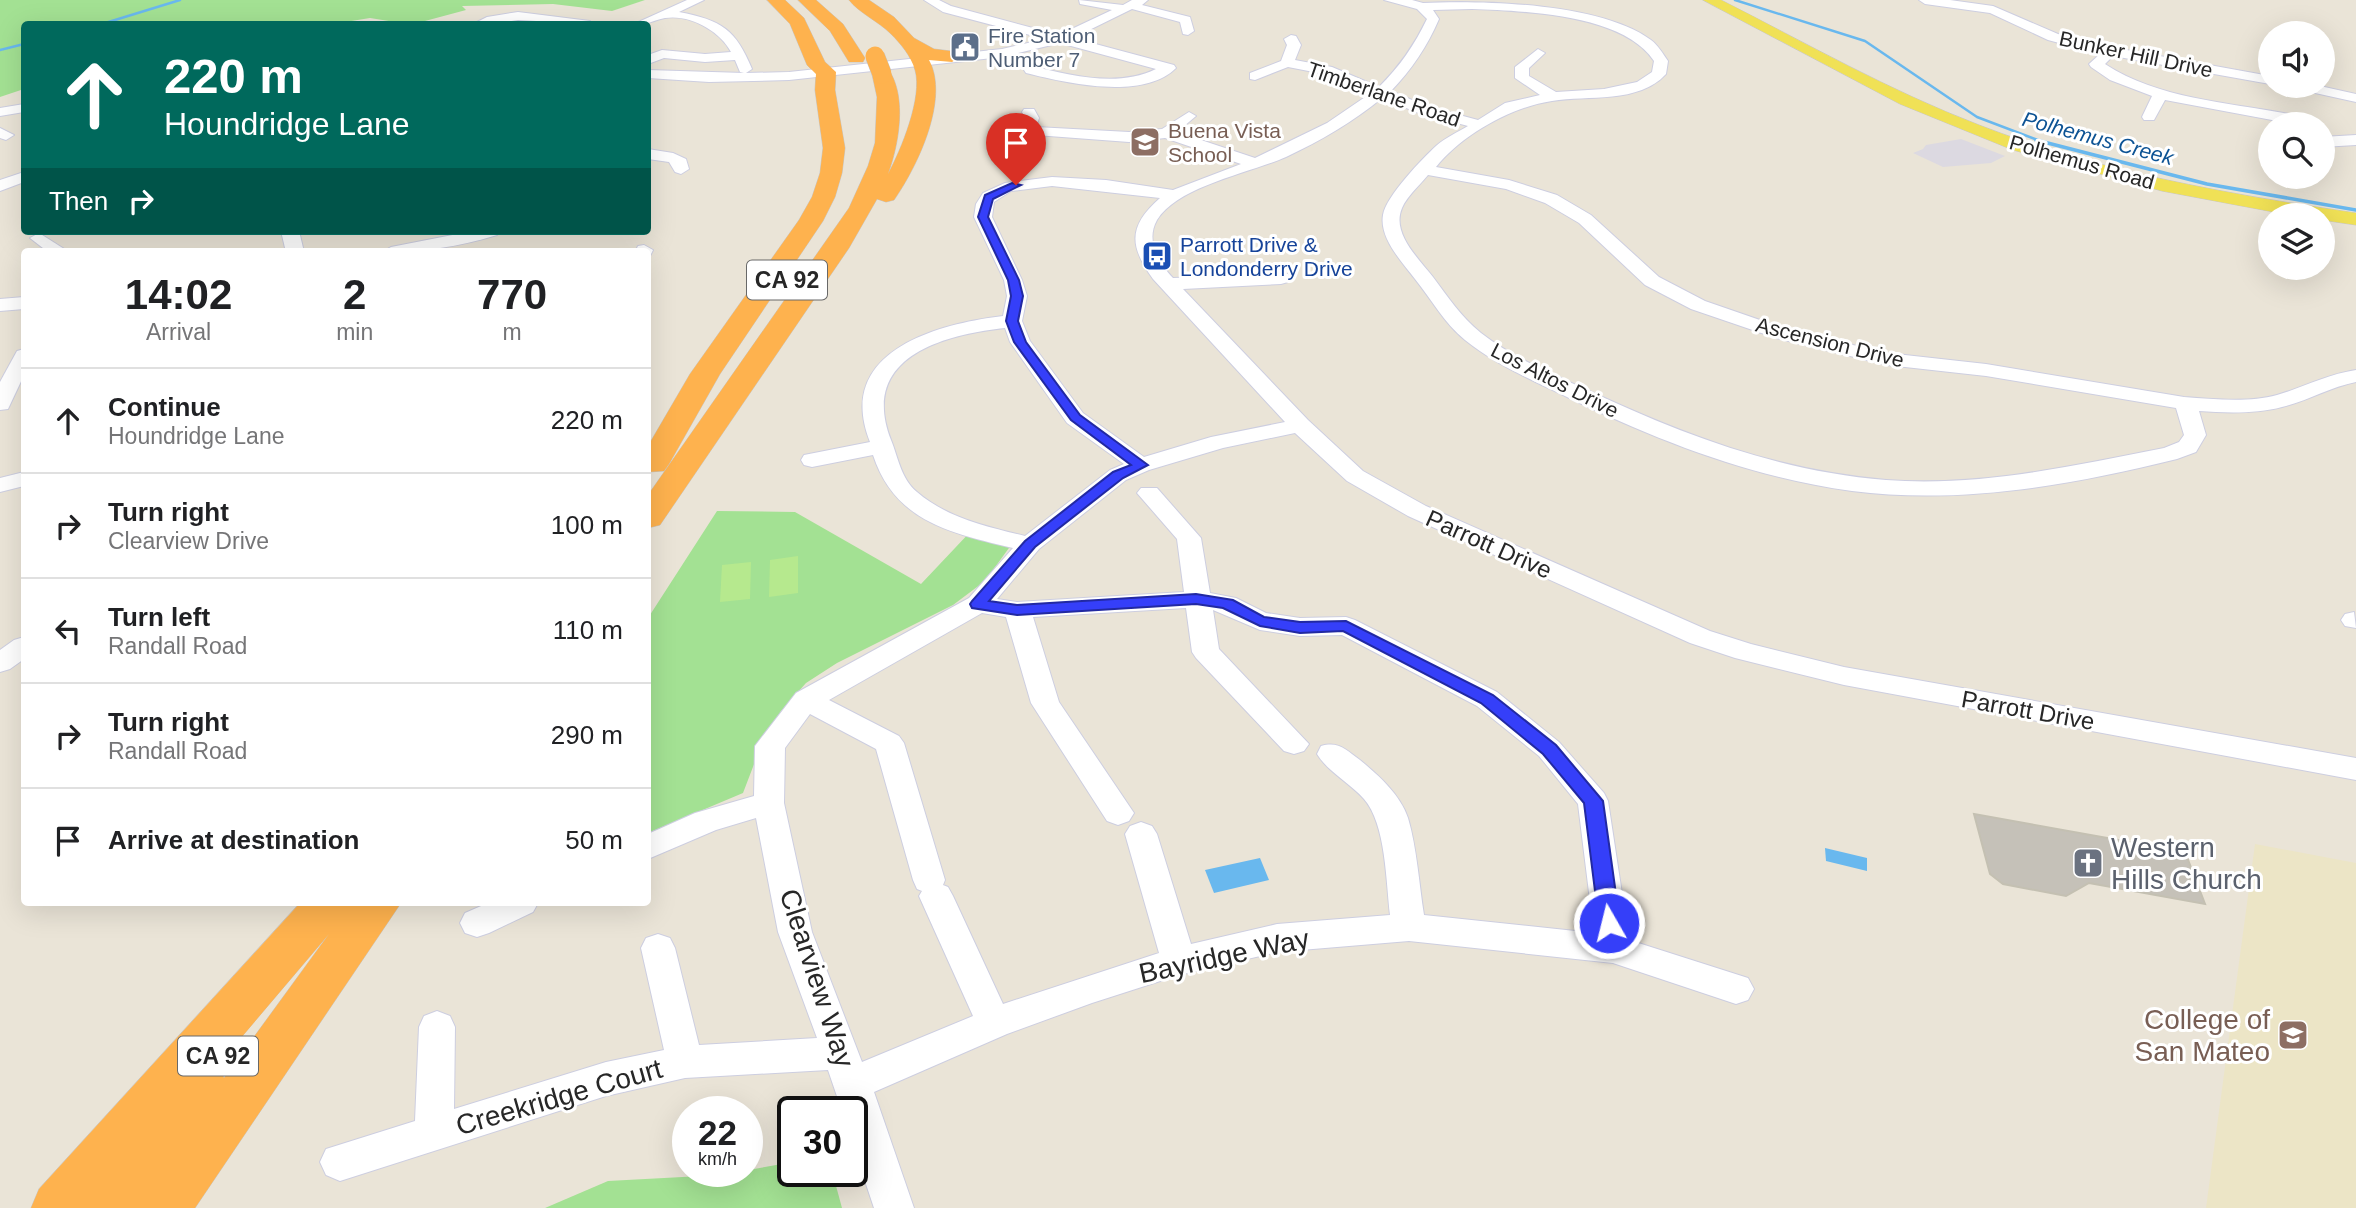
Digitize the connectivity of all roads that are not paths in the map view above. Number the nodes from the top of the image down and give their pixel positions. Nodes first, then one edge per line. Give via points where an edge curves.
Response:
1 (698, 0) edge
2 (775, 0) edge
3 (806, 0) edge
4 (826, 0) edge
5 (857, 0) edge
6 (930, 0) edge
7 (1390, 0) edge
8 (1710, 0) edge
9 (1925, 0) edge
10 (1084, 1) edge
11 (1131, 4) edge
12 (1524, 4) edge
13 (1421, 7) junction
14 (666, 14) junction
15 (486, 21) edge
16 (557, 21) edge
17 (648, 21) edge
18 (1188, 32) dead end
19 (1292, 38) dead end
20 (1061, 39) junction
21 (909, 42) junction
22 (682, 47) dead end
23 (2110, 51) junction
24 (1538, 52) dead end
25 (662, 54) junction
26 (958, 57) junction
27 (651, 59) edge
28 (1287, 63) junction
29 (869, 66) junction
30 (922, 67) junction
31 (1031, 70) dead end
32 (821, 71) junction
33 (651, 74) edge
34 (788, 74) junction
35 (1255, 76) dead end
36 (2258, 78) edge
37 (1383, 91) junction
38 (2335, 93) edge
39 (2161, 94) junction
40 (1553, 96) junction
41 (2356, 98) edge
42 (21, 108) edge
43 (0, 112) edge
44 (1029, 112) dead end
45 (2258, 112) edge
46 (1189, 116) dead end
47 (2148, 117) dead end
48 (1481, 125) junction
49 (1166, 132) junction
50 (651, 154) edge
51 (1255, 163) junction
52 (681, 169) dead end
53 (1422, 169) junction
54 (21, 178) edge
55 (0, 186) edge
56 (1175, 195) junction
57 (2356, 219) edge
58 (478, 235) edge
59 (39, 238) dead end
60 (54, 248) edge
61 (415, 248) edge
62 (820, 271) junction
63 (1281, 278) dead end
64 (1169, 284) junction
65 (21, 303) edge
66 (0, 305) edge
67 (1012, 321) junction
68 (21, 362) edge
69 (2356, 376) edge
70 (7, 394) edge
71 (2184, 403) junction
72 (1300, 425) junction
73 (882, 446) junction
74 (813, 460) dead end
75 (651, 465) edge
76 (1141, 465) junction
77 (651, 466) edge
78 (21, 480) edge
79 (0, 485) edge
80 (1149, 493) dead end
81 (651, 514) edge
82 (1030, 544) junction
83 (1196, 599) junction
84 (978, 604) junction
85 (1227, 604) joint
86 (1017, 610) junction
87 (21, 648) edge
88 (0, 663) edge
89 (806, 700) junction
90 (1294, 744) dead end
91 (1332, 754) dead end
92 (2356, 769) edge
93 (769, 803) junction
94 (651, 846) edge
95 (327, 906) edge
96 (328, 906) edge
97 (377, 906) edge
98 (377, 906) edge
99 (514, 906) edge
100 (477, 923) dead end
101 (1409, 927) junction
102 (658, 948) dead end
103 (1613, 950) junction
104 (1179, 961) junction
105 (1735, 989) dead end
106 (994, 1023) junction
107 (438, 1027) dead end
108 (685, 1062) junction
109 (846, 1069) junction
110 (434, 1133) junction
111 (340, 1161) dead end
112 (59, 1208) edge
113 (105, 1208) edge
114 (162, 1208) edge
115 (190, 1208) edge
116 (894, 1208) edge

1 - 14 street
2 - 32 highway via 798,22
3 - 29 highway, CA 92
4 - 29 highway, CA 92 via 851,23
5 - 21 highway via 889,21
6 - 20 street via 947,9
7 - 13 street
8 - 57 main road, Polhemus Road via 1922,106 2006,141 2164,185
9 - 23 street, Bunker Hill Drive via 1993,10 2053,37
10 - 11 street
11 - 18 street via 1186,20
11 - 20 street
12 - 13 street, Los Altos Drive
12 - 40 street, Los Altos Drive via 1598,21 1643,40 1661,61 1659,74 1642,85
13 - 37 street, Parrott Drive via 1433,17 1426,39
14 - 17 street
14 - 25 street via 715,24 735,44 743,62
15 - 16 street via 508,16
19 - 28 street
20 - 26 street
20 - 31 street via 1169,68 1156,76 1114,82 1068,79
21 - 26 highway via 929,54
21 - 30 highway
22 - 25 street
23 - 36 street, Bunker Hill Drive
23 - 39 street via 2096,64 2116,79
24 - 40 street via 1522,67 1522,78
25 - 27 street
26 - 30 highway
28 - 35 street
28 - 37 street, Timberlane Road via 1327,70
29 - 62 highway, CA 92 via 889,110 882,159 862,206
29 - 77 highway, CA 92 via 866,136 843,198
30 - 32 street
30 - 62 highway via 918,130 898,177 861,228
32 - 34 highway via 813,78
32 - 34 highway via 808,63
32 - 75 highway via 835,147 824,197 705,374
33 - 34 street via 709,78
37 - 48 street, Timberlane Road via 1421,108
37 - 51 street, Parrott Drive via 1346,117
38 - 41 street
39 - 45 street
39 - 47 street
40 - 48 street, Los Altos Drive via 1510,106
42 - 43 street
44 - 49 street via 1032,118 1027,131 1129,137
46 - 49 street
48 - 53 street, Los Altos Drive via 1450,142
49 - 51 street
50 - 52 street via 673,158
51 - 56 street, Parrott Drive
53 - 71 street, Ascension Drive via 1510,186 1550,200 1585,219 1652,281 1698,305 1783,334 1887,359 1986,370
53 - 71 street, Los Altos Drive via 1394,205 1390,225 1459,324 1494,351 1544,377 1659,431 1728,457 1876,486 1999,484 2188,447 2195,435
54 - 55 street
56 - 64 street, Parrott Drive via 1157,208 1142,236 1151,264
56 - 67 street via 1053,181 1016,185 989,197 983,217 1013,280 1017,296
58 - 61 street
59 - 60 street
62 - 81 highway, CA 92
63 - 64 street
64 - 72 street, Parrott Drive
65 - 66 street
67 - 73 street via 942,332 903,353 880,380 874,398 872,415
67 - 76 street via 1020,342 1075,418
68 - 70 street
69 - 71 street, Ascension Drive via 2278,402
72 - 76 street, Clearview Way
72 - 92 street, Parrott Drive via 1354,476 1417,511 1656,618 1745,652 1844,676
73 - 74 street
73 - 82 street via 907,497 923,508 972,530
76 - 82 street, Clearview Way via 1118,475
78 - 79 street
80 - 83 street via 1189,538
82 - 84 street, Clearview Way
83 - 85 street
83 - 86 street
83 - 90 street via 1206,652
84 - 86 street
84 - 89 street, Clearview Way
85 - 103 street via 1260,621 1300,627 1346,626 1487,699 1549,749 1594,801
86 - 104 street via 1045,703 1129,823
87 - 88 street
89 - 93 street, Clearview Way via 769,746
89 - 106 street via 889,743 933,888
91 - 101 street via 1385,801 1392,817
93 - 94 street via 706,821
93 - 109 street, Clearview Way via 795,932
95 - 112 highway
96 - 113 highway, CA 92
97 - 114 highway, CA 92
98 - 115 highway
99 - 100 street
101 - 103 street, Bayridge Way
101 - 104 street, Bayridge Way via 1277,938
102 - 108 street, Creekridge Court
103 - 105 street, Bayridge Way
104 - 106 street, Bayridge Way
106 - 109 street, Bayridge Way
107 - 110 street, Creekridge Court
108 - 109 street, Creekridge Court
108 - 110 street, Creekridge Court via 606,1079
109 - 116 street, Clearview Way
110 - 111 street, Creekridge Court

